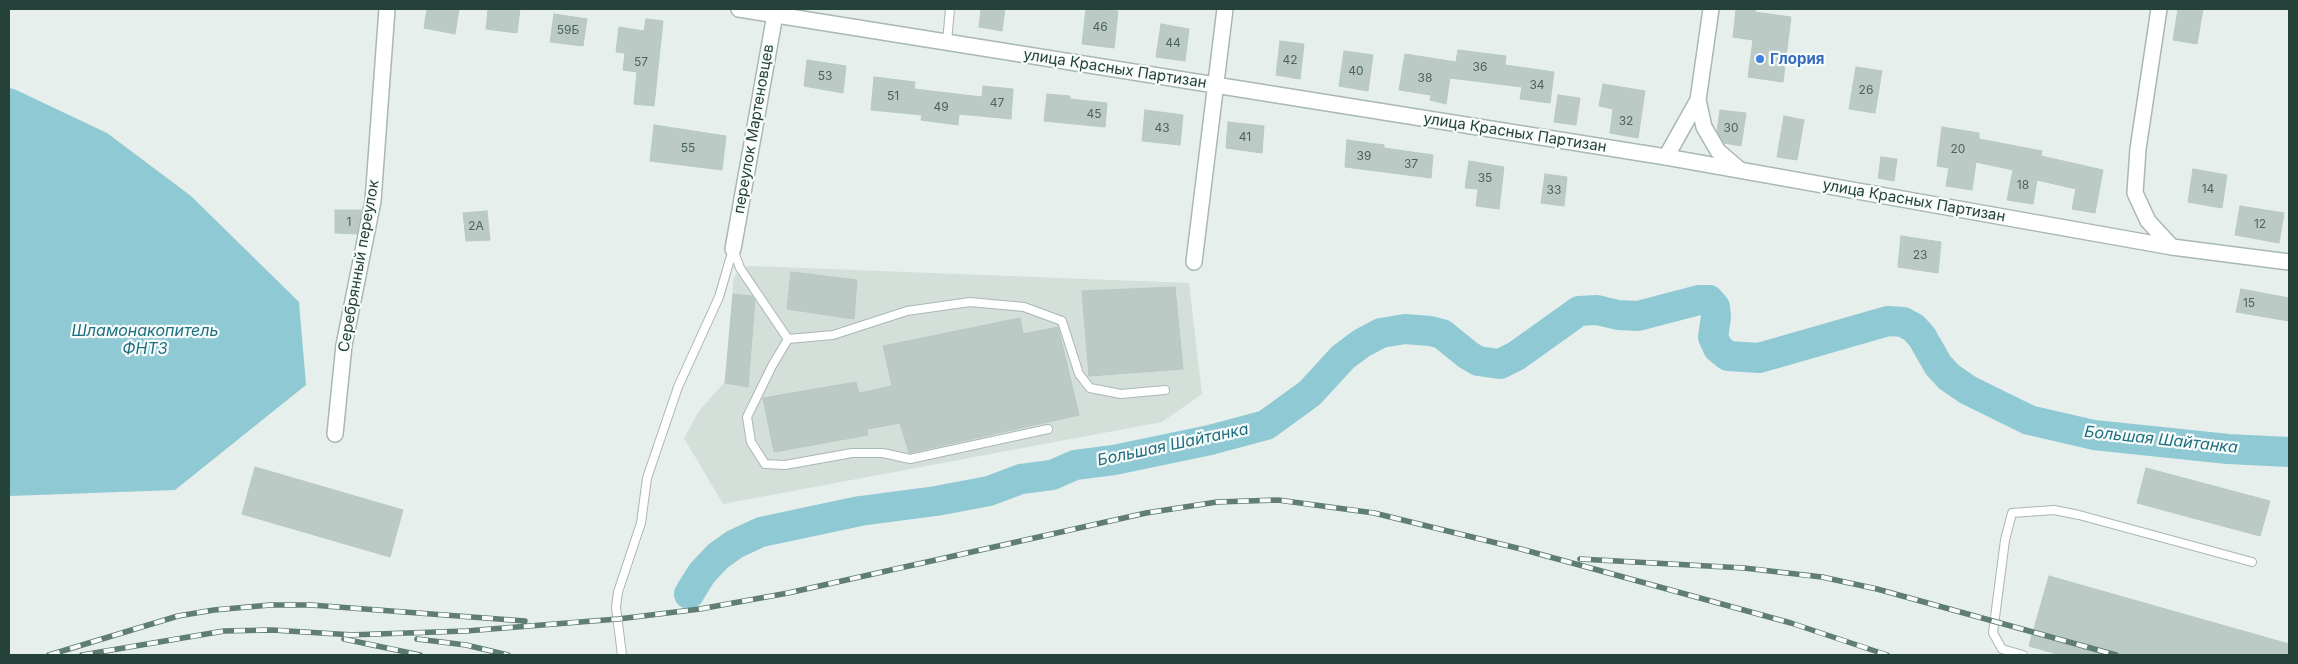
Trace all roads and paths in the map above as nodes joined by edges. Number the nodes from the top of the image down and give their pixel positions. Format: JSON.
{"nodes":[{"id":1,"x":387,"y":9,"type":"edge"},
{"id":2,"x":739,"y":9,"type":"edge"},
{"id":3,"x":950,"y":9,"type":"edge"},
{"id":4,"x":1225,"y":9,"type":"edge"},
{"id":5,"x":1711,"y":9,"type":"edge"},
{"id":6,"x":2159,"y":9,"type":"edge"},
{"id":7,"x":775,"y":12,"type":"edge"},
{"id":8,"x":947,"y":42,"type":"junction"},
{"id":9,"x":1216,"y":86,"type":"junction"},
{"id":10,"x":1698,"y":100,"type":"junction"},
{"id":11,"x":1666,"y":158,"type":"junction"},
{"id":12,"x":1740,"y":170,"type":"junction"},
{"id":13,"x":2172,"y":247,"type":"junction"},
{"id":14,"x":733,"y":248,"type":"junction"},
{"id":15,"x":1194,"y":262,"type":"dead end"},
{"id":16,"x":2289,"y":262,"type":"edge"},
{"id":17,"x":788,"y":339,"type":"junction"},
{"id":18,"x":1164,"y":390,"type":"dead end"},
{"id":19,"x":1048,"y":429,"type":"dead end"},
{"id":20,"x":335,"y":434,"type":"dead end"},
{"id":21,"x":2252,"y":562,"type":"dead end"},
{"id":22,"x":622,"y":655,"type":"edge"},
{"id":23,"x":2023,"y":655,"type":"edge"}],
"edges":[{"from":1,"to":20,"type":"street","name":"Серебрянный переулок"},
{"from":2,"to":7,"type":"street","name":"улица Красных Партизан"},
{"from":3,"to":8,"type":"lane"},
{"from":4,"to":9,"type":"street"},
{"from":5,"to":10,"type":"street"},
{"from":6,"to":13,"type":"street"},
{"from":7,"to":8,"type":"street","name":"улица Красных Партизан"},
{"from":7,"to":14,"type":"street","name":"переулок Мартеновцев"},
{"from":8,"to":9,"type":"street","name":"улица Красных Партизан"},
{"from":9,"to":11,"type":"street","name":"улица Красных Партизан"},
{"from":9,"to":15,"type":"street"},
{"from":10,"to":11,"type":"street"},
{"from":10,"to":12,"type":"street"},
{"from":11,"to":12,"type":"street","name":"улица Красных Партизан"},
{"from":12,"to":13,"type":"street","name":"улица Красных Партизан"},
{"from":13,"to":16,"type":"street","name":"улица Красных Партизан"},
{"from":14,"to":17,"type":"lane"},
{"from":14,"to":22,"type":"lane"},
{"from":17,"to":18,"type":"lane"},
{"from":17,"to":19,"type":"lane"},
{"from":21,"to":23,"type":"lane"}]}
